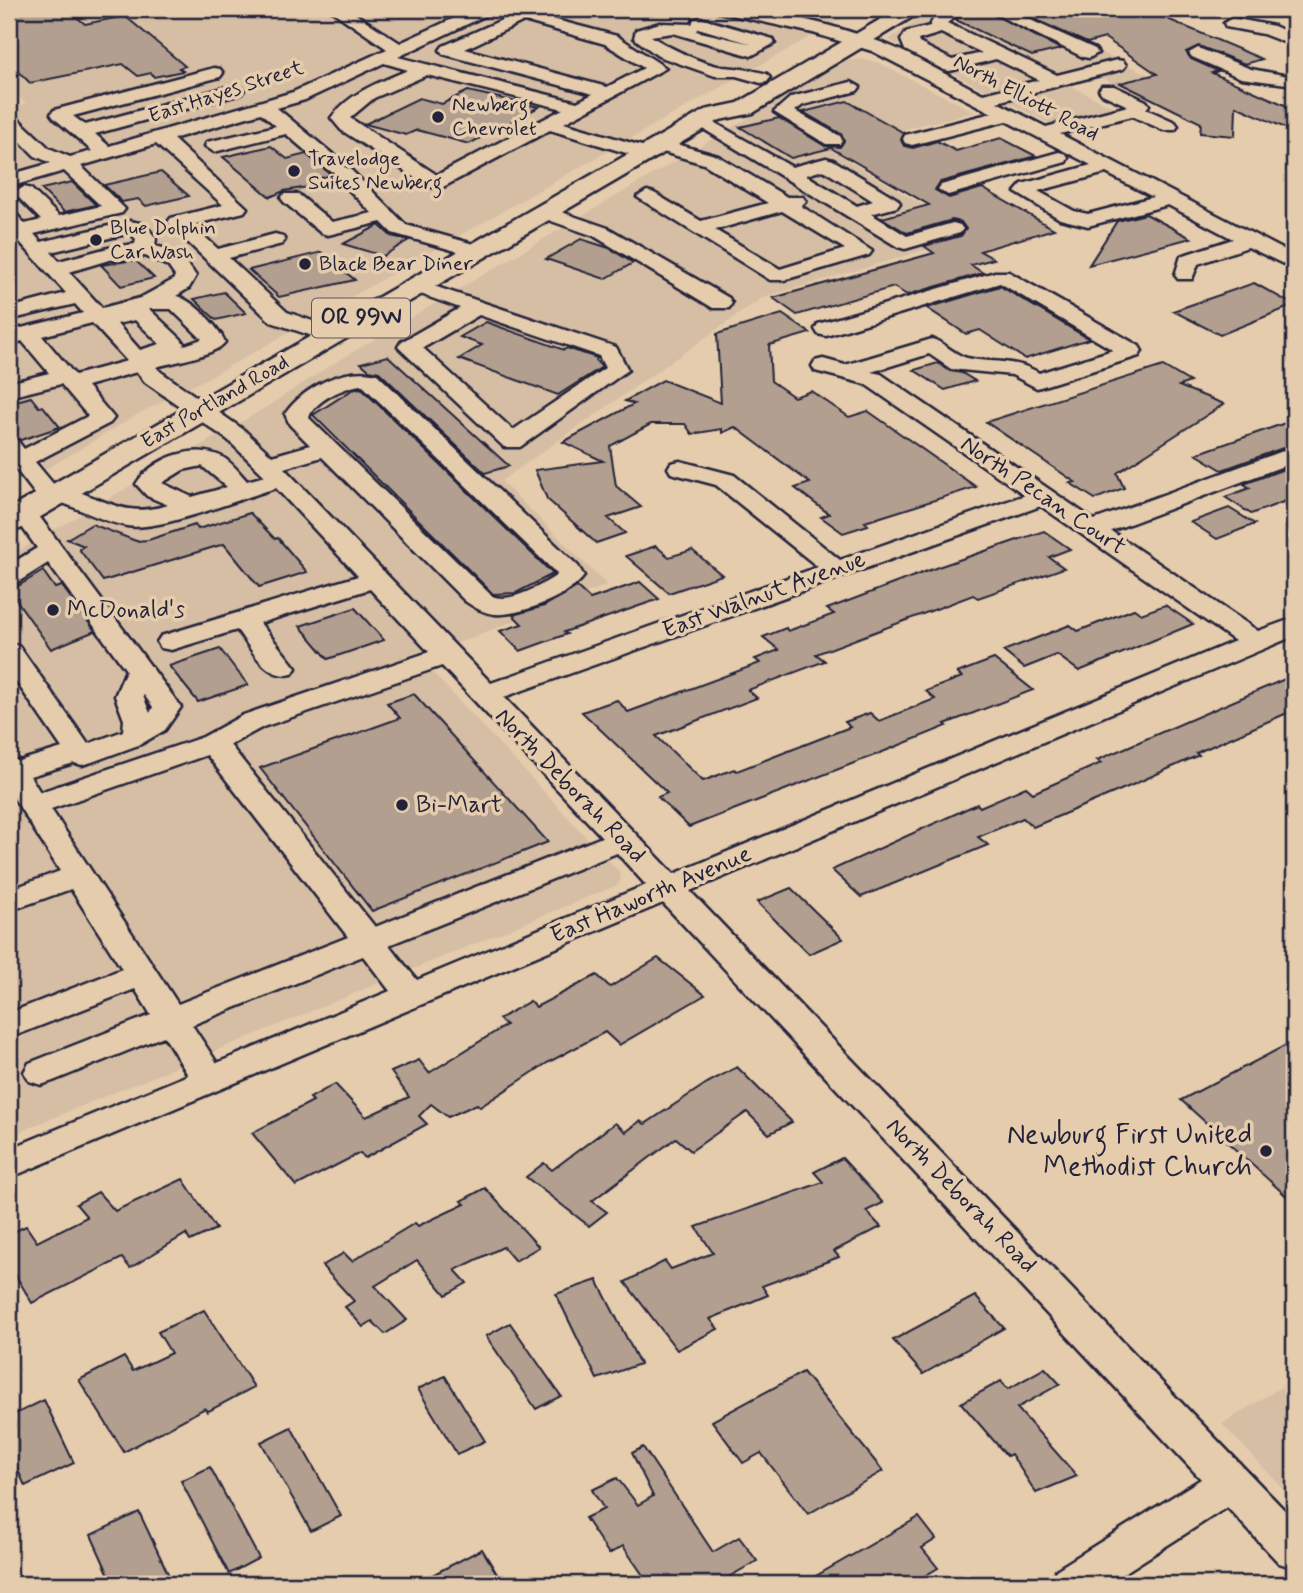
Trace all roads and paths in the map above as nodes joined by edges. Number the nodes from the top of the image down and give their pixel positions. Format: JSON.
{"nodes":[{"id":1,"x":337,"y":9,"type":"edge"},
{"id":2,"x":487,"y":9,"type":"edge"},
{"id":3,"x":723,"y":9,"type":"edge"},
{"id":4,"x":880,"y":9,"type":"edge"},
{"id":5,"x":912,"y":9,"type":"edge"},
{"id":6,"x":958,"y":9,"type":"edge"},
{"id":7,"x":993,"y":9,"type":"edge"},
{"id":8,"x":1232,"y":23,"type":"dead end"},
{"id":9,"x":690,"y":28,"type":"junction"},
{"id":10,"x":943,"y":28,"type":"junction"},
{"id":11,"x":836,"y":34,"type":"junction"},
{"id":12,"x":858,"y":41,"type":"junction"},
{"id":13,"x":1294,"y":41,"type":"edge"},
{"id":14,"x":398,"y":49,"type":"junction"},
{"id":15,"x":997,"y":54,"type":"junction"},
{"id":16,"x":1198,"y":54,"type":"dead end"},
{"id":17,"x":380,"y":57,"type":"junction"},
{"id":18,"x":1117,"y":65,"type":"dead end"},
{"id":19,"x":1027,"y":68,"type":"junction"},
{"id":20,"x":425,"y":69,"type":"junction"},
{"id":21,"x":737,"y":71,"type":"junction"},
{"id":22,"x":214,"y":73,"type":"dead end"},
{"id":23,"x":1055,"y":81,"type":"junction"},
{"id":24,"x":1293,"y":84,"type":"edge"},
{"id":25,"x":765,"y":86,"type":"junction"},
{"id":26,"x":851,"y":87,"type":"dead end"},
{"id":27,"x":235,"y":90,"type":"dead end"},
{"id":28,"x":1108,"y":90,"type":"dead end"},
{"id":29,"x":610,"y":93,"type":"junction"},
{"id":30,"x":982,"y":100,"type":"junction"},
{"id":31,"x":797,"y":101,"type":"junction"},
{"id":32,"x":265,"y":107,"type":"junction"},
{"id":33,"x":580,"y":108,"type":"junction"},
{"id":34,"x":1134,"y":110,"type":"junction"},
{"id":35,"x":1007,"y":115,"type":"junction"},
{"id":36,"x":708,"y":118,"type":"junction"},
{"id":37,"x":9,"y":120,"type":"edge"},
{"id":38,"x":548,"y":124,"type":"junction"},
{"id":39,"x":1169,"y":126,"type":"dead end"},
{"id":40,"x":290,"y":128,"type":"junction"},
{"id":41,"x":81,"y":132,"type":"junction"},
{"id":42,"x":1043,"y":134,"type":"junction"},
{"id":43,"x":160,"y":137,"type":"junction"},
{"id":44,"x":912,"y":139,"type":"dead end"},
{"id":45,"x":833,"y":140,"type":"dead end"},
{"id":46,"x":214,"y":146,"type":"dead end"},
{"id":47,"x":653,"y":149,"type":"junction"},
{"id":48,"x":104,"y":152,"type":"junction"},
{"id":49,"x":1080,"y":153,"type":"junction"},
{"id":50,"x":67,"y":163,"type":"junction"},
{"id":51,"x":1107,"y":167,"type":"junction"},
{"id":52,"x":790,"y":173,"type":"junction"},
{"id":53,"x":16,"y":187,"type":"edge"},
{"id":54,"x":948,"y":189,"type":"dead end"},
{"id":55,"x":823,"y":193,"type":"junction"},
{"id":56,"x":647,"y":197,"type":"dead end"},
{"id":57,"x":291,"y":198,"type":"dead end"},
{"id":58,"x":1170,"y":199,"type":"junction"},
{"id":59,"x":785,"y":204,"type":"junction"},
{"id":60,"x":544,"y":212,"type":"junction"},
{"id":61,"x":855,"y":212,"type":"junction"},
{"id":62,"x":387,"y":215,"type":"junction"},
{"id":63,"x":55,"y":223,"type":"junction"},
{"id":64,"x":699,"y":228,"type":"junction"},
{"id":65,"x":953,"y":229,"type":"dead end"},
{"id":66,"x":275,"y":240,"type":"dead end"},
{"id":67,"x":1251,"y":240,"type":"junction"},
{"id":68,"x":32,"y":244,"type":"edge"},
{"id":69,"x":477,"y":251,"type":"junction"},
{"id":70,"x":214,"y":256,"type":"junction"},
{"id":71,"x":1294,"y":263,"type":"edge"},
{"id":72,"x":1185,"y":275,"type":"dead end"},
{"id":73,"x":416,"y":286,"type":"junction"},
{"id":74,"x":179,"y":293,"type":"junction"},
{"id":75,"x":146,"y":303,"type":"junction"},
{"id":76,"x":721,"y":303,"type":"dead end"},
{"id":77,"x":477,"y":307,"type":"junction"},
{"id":78,"x":11,"y":310,"type":"edge"},
{"id":79,"x":93,"y":311,"type":"junction"},
{"id":80,"x":881,"y":313,"type":"junction"},
{"id":81,"x":826,"y":329,"type":"dead end"},
{"id":82,"x":18,"y":335,"type":"edge"},
{"id":83,"x":331,"y":335,"type":"junction"},
{"id":84,"x":932,"y":346,"type":"junction"},
{"id":85,"x":198,"y":349,"type":"junction"},
{"id":86,"x":138,"y":361,"type":"junction"},
{"id":87,"x":68,"y":379,"type":"junction"},
{"id":88,"x":9,"y":390,"type":"edge"},
{"id":89,"x":200,"y":410,"type":"junction"},
{"id":90,"x":326,"y":448,"type":"junction"},
{"id":91,"x":15,"y":453,"type":"edge"},
{"id":92,"x":1294,"y":454,"type":"edge"},
{"id":93,"x":680,"y":468,"type":"dead end"},
{"id":94,"x":274,"y":472,"type":"junction"},
{"id":95,"x":243,"y":491,"type":"junction"},
{"id":96,"x":55,"y":496,"type":"junction"},
{"id":97,"x":1044,"y":496,"type":"junction"},
{"id":98,"x":194,"y":507,"type":"junction"},
{"id":99,"x":16,"y":517,"type":"edge"},
{"id":100,"x":1093,"y":529,"type":"junction"},
{"id":101,"x":50,"y":551,"type":"junction"},
{"id":102,"x":836,"y":569,"type":"junction"},
{"id":103,"x":9,"y":576,"type":"edge"},
{"id":104,"x":375,"y":579,"type":"junction"},
{"id":105,"x":243,"y":620,"type":"junction"},
{"id":106,"x":1294,"y":626,"type":"edge"},
{"id":107,"x":171,"y":642,"type":"dead end"},
{"id":108,"x":1255,"y":642,"type":"junction"},
{"id":109,"x":9,"y":652,"type":"edge"},
{"id":110,"x":447,"y":655,"type":"junction"},
{"id":111,"x":282,"y":668,"type":"dead end"},
{"id":112,"x":484,"y":695,"type":"junction"},
{"id":113,"x":214,"y":743,"type":"junction"},
{"id":114,"x":79,"y":752,"type":"junction"},
{"id":115,"x":10,"y":771,"type":"edge"},
{"id":116,"x":33,"y":805,"type":"junction"},
{"id":117,"x":622,"y":840,"type":"junction"},
{"id":118,"x":79,"y":876,"type":"junction"},
{"id":119,"x":668,"y":888,"type":"junction"},
{"id":120,"x":9,"y":901,"type":"edge"},
{"id":121,"x":368,"y":940,"type":"junction"},
{"id":122,"x":142,"y":974,"type":"junction"},
{"id":123,"x":411,"y":995,"type":"junction"},
{"id":124,"x":170,"y":1019,"type":"junction"},
{"id":125,"x":9,"y":1026,"type":"edge"},
{"id":126,"x":41,"y":1072,"type":"dead end"},
{"id":127,"x":209,"y":1079,"type":"junction"},
{"id":128,"x":9,"y":1164,"type":"edge"},
{"id":129,"x":1231,"y":1482,"type":"junction"},
{"id":130,"x":1294,"y":1549,"type":"edge"},
{"id":131,"x":1070,"y":1584,"type":"edge"}],
"edges":[{"from":1,"to":14,"type":"street"},
{"from":2,"to":14,"type":"street","name":"East Hayes Street"},
{"from":3,"to":9,"type":"street"},
{"from":3,"to":11,"type":"street","name":"North Elliott Road"},
{"from":4,"to":11,"type":"main road","name":"East Portland Road","number":"OR 99W"},
{"from":5,"to":12,"type":"main road","name":"East Portland Road","number":"OR 99W"},
{"from":6,"to":10,"type":"street"},
{"from":7,"to":19,"type":"street"},
{"from":8,"to":13,"type":"street"},
{"from":9,"to":21,"type":"street"},
{"from":9,"to":21,"type":"street"},
{"from":10,"to":15,"type":"street"},
{"from":10,"to":15,"type":"street"},
{"from":11,"to":12,"type":"street","name":"North Elliott Road"},
{"from":11,"to":25,"type":"main road","name":"East Portland Road","number":"OR 99W"},
{"from":12,"to":25,"type":"main road","name":"East Portland Road","number":"OR 99W"},
{"from":12,"to":30,"type":"street","name":"North Elliott Road"},
{"from":14,"to":17,"type":"street","name":"East Hayes Street"},
{"from":15,"to":19,"type":"street"},
{"from":16,"to":24,"type":"street"},
{"from":17,"to":20,"type":"street"},
{"from":17,"to":32,"type":"street","name":"East Hayes Street"},
{"from":18,"to":23,"type":"street"},
{"from":19,"to":23,"type":"street"},
{"from":20,"to":33,"type":"street"},
{"from":20,"to":38,"type":"street"},
{"from":21,"to":25,"type":"street"},
{"from":22,"to":41,"type":"street"},
{"from":23,"to":30,"type":"street"},
{"from":25,"to":31,"type":"street"},
{"from":25,"to":36,"type":"main road","name":"East Portland Road","number":"OR 99W"},
{"from":26,"to":31,"type":"street"},
{"from":27,"to":41,"type":"street"},
{"from":28,"to":34,"type":"street"},
{"from":29,"to":29,"type":"street"},
{"from":29,"to":33,"type":"street"},
{"from":30,"to":35,"type":"street","name":"North Elliott Road"},
{"from":31,"to":45,"type":"street"},
{"from":32,"to":40,"type":"street"},
{"from":32,"to":43,"type":"street","name":"East Hayes Street"},
{"from":33,"to":38,"type":"street"},
{"from":34,"to":39,"type":"street"},
{"from":34,"to":42,"type":"street"},
{"from":35,"to":42,"type":"street","name":"North Elliott Road"},
{"from":35,"to":44,"type":"street"},
{"from":36,"to":47,"type":"main road","name":"East Portland Road","number":"OR 99W"},
{"from":36,"to":52,"type":"street"},
{"from":37,"to":50,"type":"street"},
{"from":38,"to":47,"type":"street"},
{"from":40,"to":46,"type":"street"},
{"from":40,"to":62,"type":"street"},
{"from":41,"to":48,"type":"street"},
{"from":42,"to":49,"type":"street","name":"North Elliott Road"},
{"from":43,"to":48,"type":"street","name":"East Hayes Street"},
{"from":43,"to":70,"type":"street"},
{"from":47,"to":59,"type":"street"},
{"from":47,"to":60,"type":"main road","name":"East Portland Road","number":"OR 99W"},
{"from":48,"to":50,"type":"street","name":"East Hayes Street"},
{"from":49,"to":51,"type":"street","name":"North Elliott Road"},
{"from":49,"to":54,"type":"street"},
{"from":50,"to":53,"type":"street","name":"East Hayes Street"},
{"from":50,"to":63,"type":"street"},
{"from":51,"to":58,"type":"street","name":"North Elliott Road"},
{"from":51,"to":58,"type":"street"},
{"from":52,"to":55,"type":"street"},
{"from":52,"to":61,"type":"street"},
{"from":53,"to":63,"type":"street"},
{"from":55,"to":59,"type":"street"},
{"from":55,"to":61,"type":"street"},
{"from":56,"to":64,"type":"street"},
{"from":57,"to":62,"type":"street"},
{"from":58,"to":67,"type":"street","name":"North Elliott Road"},
{"from":59,"to":64,"type":"street"},
{"from":59,"to":64,"type":"street"},
{"from":60,"to":69,"type":"main road","name":"East Portland Road","number":"OR 99W"},
{"from":60,"to":76,"type":"street"},
{"from":61,"to":65,"type":"street"},
{"from":62,"to":69,"type":"street"},
{"from":63,"to":68,"type":"street"},
{"from":66,"to":70,"type":"street"},
{"from":67,"to":71,"type":"street","name":"North Elliott Road"},
{"from":67,"to":72,"type":"street"},
{"from":68,"to":74,"type":"street"},
{"from":68,"to":79,"type":"street","name":"North Deborah Road"},
{"from":69,"to":73,"type":"main road","name":"East Portland Road","number":"OR 99W"},
{"from":70,"to":83,"type":"street"},
{"from":73,"to":77,"type":"street"},
{"from":73,"to":83,"type":"main road","name":"East Portland Road","number":"OR 99W"},
{"from":74,"to":75,"type":"street"},
{"from":74,"to":85,"type":"street"},
{"from":75,"to":79,"type":"street"},
{"from":75,"to":85,"type":"street"},
{"from":77,"to":77,"type":"street"},
{"from":78,"to":79,"type":"street"},
{"from":79,"to":82,"type":"street"},
{"from":79,"to":86,"type":"street","name":"North Deborah Road"},
{"from":79,"to":86,"type":"street"},
{"from":80,"to":81,"type":"street"},
{"from":80,"to":84,"type":"street"},
{"from":80,"to":84,"type":"street"},
{"from":82,"to":87,"type":"street"},
{"from":83,"to":89,"type":"main road","name":"East Portland Road","number":"OR 99W"},
{"from":84,"to":97,"type":"street","name":"North Pecan Court"},
{"from":85,"to":86,"type":"street"},
{"from":86,"to":87,"type":"street"},
{"from":86,"to":89,"type":"street","name":"North Deborah Road"},
{"from":87,"to":88,"type":"street"},
{"from":87,"to":91,"type":"street"},
{"from":89,"to":94,"type":"street","name":"North Deborah Road"},
{"from":89,"to":96,"type":"main road","name":"East Portland Road","number":"OR 99W"},
{"from":90,"to":90,"type":"street"},
{"from":90,"to":94,"type":"street"},
{"from":91,"to":96,"type":"street"},
{"from":92,"to":100,"type":"street"},
{"from":93,"to":102,"type":"street"},
{"from":94,"to":95,"type":"street"},
{"from":94,"to":104,"type":"street","name":"North Deborah Road"},
{"from":95,"to":98,"type":"street"},
{"from":95,"to":98,"type":"street"},
{"from":96,"to":98,"type":"street"},
{"from":96,"to":99,"type":"main road","name":"East Portland Road","number":"OR 99W"},
{"from":97,"to":100,"type":"street","name":"North Pecan Court"},
{"from":97,"to":102,"type":"street","name":"East Walnut Avenue"},
{"from":99,"to":101,"type":"street"},
{"from":100,"to":108,"type":"street","name":"North Pecan Court"},
{"from":101,"to":103,"type":"street"},
{"from":101,"to":114,"type":"street"},
{"from":102,"to":112,"type":"street","name":"East Walnut Avenue"},
{"from":104,"to":105,"type":"street"},
{"from":104,"to":110,"type":"street","name":"North Deborah Road"},
{"from":105,"to":107,"type":"street"},
{"from":105,"to":111,"type":"street"},
{"from":106,"to":108,"type":"street","name":"East Haworth Avenue"},
{"from":108,"to":119,"type":"street","name":"East Haworth Avenue"},
{"from":109,"to":114,"type":"street"},
{"from":110,"to":112,"type":"street","name":"North Deborah Road"},
{"from":110,"to":113,"type":"street"},
{"from":112,"to":117,"type":"street","name":"North Deborah Road"},
{"from":113,"to":116,"type":"street"},
{"from":113,"to":121,"type":"street"},
{"from":114,"to":115,"type":"street"},
{"from":115,"to":116,"type":"street"},
{"from":116,"to":118,"type":"street"},
{"from":117,"to":119,"type":"street","name":"North Deborah Road"},
{"from":117,"to":121,"type":"street"},
{"from":118,"to":120,"type":"street"},
{"from":118,"to":122,"type":"street"},
{"from":119,"to":123,"type":"street","name":"East Haworth Avenue"},
{"from":119,"to":129,"type":"street","name":"North Deborah Road"},
{"from":121,"to":123,"type":"street"},
{"from":121,"to":124,"type":"street"},
{"from":122,"to":124,"type":"street"},
{"from":122,"to":125,"type":"street"},
{"from":123,"to":127,"type":"street","name":"East Haworth Avenue"},
{"from":124,"to":126,"type":"street"},
{"from":124,"to":127,"type":"street"},
{"from":127,"to":128,"type":"street","name":"East Haworth Avenue"},
{"from":129,"to":130,"type":"street","name":"North Deborah Road"},
{"from":129,"to":131,"type":"street"}]}
